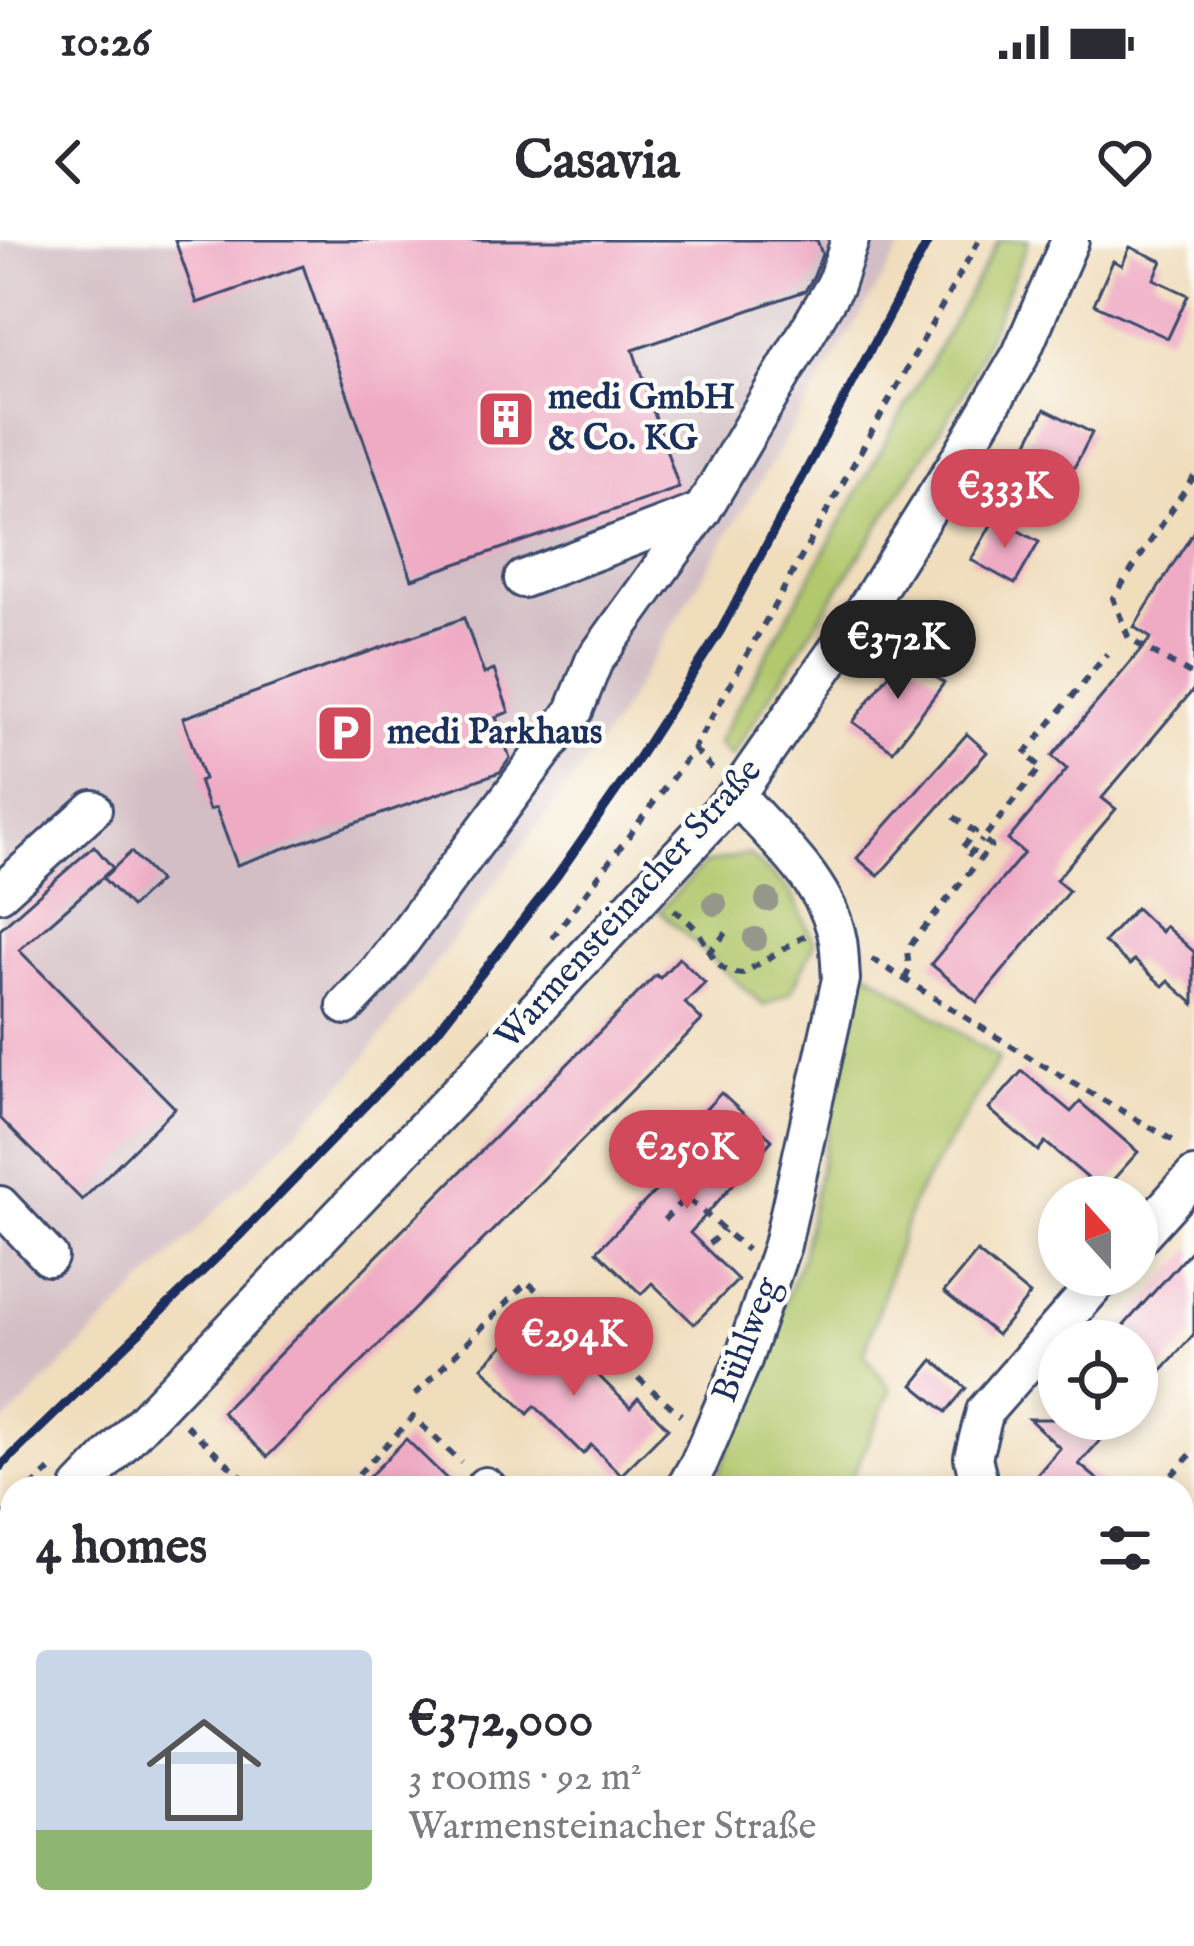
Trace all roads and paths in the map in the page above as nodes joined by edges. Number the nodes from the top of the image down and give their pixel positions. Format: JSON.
{"nodes":[{"id":1,"x":850,"y":240,"type":"edge"},
{"id":2,"x":979,"y":240,"type":"edge"},
{"id":3,"x":1070,"y":240,"type":"edge"},
{"id":4,"x":1194,"y":476,"type":"edge"},
{"id":5,"x":702,"y":511,"type":"junction"},
{"id":6,"x":523,"y":579,"type":"dead end"},
{"id":7,"x":1107,"y":654,"type":"dead end"},
{"id":8,"x":1194,"y":676,"type":"edge"},
{"id":9,"x":694,"y":749,"type":"dead end"},
{"id":10,"x":736,"y":795,"type":"junction"},
{"id":11,"x":93,"y":808,"type":"dead end"},
{"id":12,"x":954,"y":817,"type":"dead end"},
{"id":13,"x":982,"y":839,"type":"junction"},
{"id":14,"x":647,"y":891,"type":"junction"},
{"id":15,"x":0,"y":893,"type":"edge"},
{"id":16,"x":728,"y":931,"type":"dead end"},
{"id":17,"x":838,"y":938,"type":"junction"},
{"id":18,"x":801,"y":940,"type":"dead end"},
{"id":19,"x":708,"y":953,"type":"junction"},
{"id":20,"x":904,"y":979,"type":"junction"},
{"id":21,"x":346,"y":1006,"type":"dead end"},
{"id":22,"x":1194,"y":1153,"type":"edge"},
{"id":23,"x":1194,"y":1175,"type":"edge"},
{"id":24,"x":0,"y":1205,"type":"edge"},
{"id":25,"x":1158,"y":1215,"type":"edge"},
{"id":26,"x":664,"y":1220,"type":"dead end"},
{"id":27,"x":724,"y":1230,"type":"junction"},
{"id":28,"x":709,"y":1244,"type":"dead end"},
{"id":29,"x":49,"y":1257,"type":"dead end"},
{"id":30,"x":773,"y":1271,"type":"junction"},
{"id":31,"x":1086,"y":1296,"type":"edge"},
{"id":32,"x":415,"y":1395,"type":"dead end"},
{"id":33,"x":663,"y":1400,"type":"dead end"},
{"id":34,"x":162,"y":1403,"type":"junction"},
{"id":35,"x":1194,"y":1451,"type":"edge"},
{"id":36,"x":92,"y":1476,"type":"edge"},
{"id":37,"x":241,"y":1476,"type":"edge"},
{"id":38,"x":357,"y":1476,"type":"edge"},
{"id":39,"x":475,"y":1476,"type":"edge"},
{"id":40,"x":691,"y":1476,"type":"edge"},
{"id":41,"x":978,"y":1476,"type":"edge"},
{"id":42,"x":1171,"y":1476,"type":"edge"}],
"edges":[{"from":1,"to":5,"type":"street"},
{"from":2,"to":9,"type":"path"},
{"from":3,"to":10,"type":"street","name":"Warmensteinacher Straße"},
{"from":4,"to":8,"type":"path"},
{"from":5,"to":6,"type":"street"},
{"from":5,"to":21,"type":"street"},
{"from":7,"to":13,"type":"path"},
{"from":10,"to":14,"type":"street","name":"Warmensteinacher Straße"},
{"from":10,"to":17,"type":"street","name":"Bühlweg"},
{"from":11,"to":15,"type":"street"},
{"from":12,"to":13,"type":"path"},
{"from":13,"to":20,"type":"path"},
{"from":14,"to":19,"type":"path"},
{"from":14,"to":34,"type":"street","name":"Warmensteinacher Straße"},
{"from":16,"to":19,"type":"path"},
{"from":17,"to":20,"type":"path"},
{"from":17,"to":30,"type":"street","name":"Bühlweg"},
{"from":18,"to":19,"type":"path"},
{"from":20,"to":22,"type":"path"},
{"from":23,"to":25,"type":"street"},
{"from":24,"to":29,"type":"street"},
{"from":26,"to":27,"type":"path"},
{"from":27,"to":28,"type":"path"},
{"from":27,"to":30,"type":"path"},
{"from":30,"to":40,"type":"street","name":"Bühlweg"},
{"from":31,"to":41,"type":"street"},
{"from":32,"to":33,"type":"path"},
{"from":34,"to":36,"type":"street","name":"Warmensteinacher Straße"},
{"from":34,"to":37,"type":"path"},
{"from":35,"to":42,"type":"path"},
{"from":38,"to":39,"type":"path"}]}
